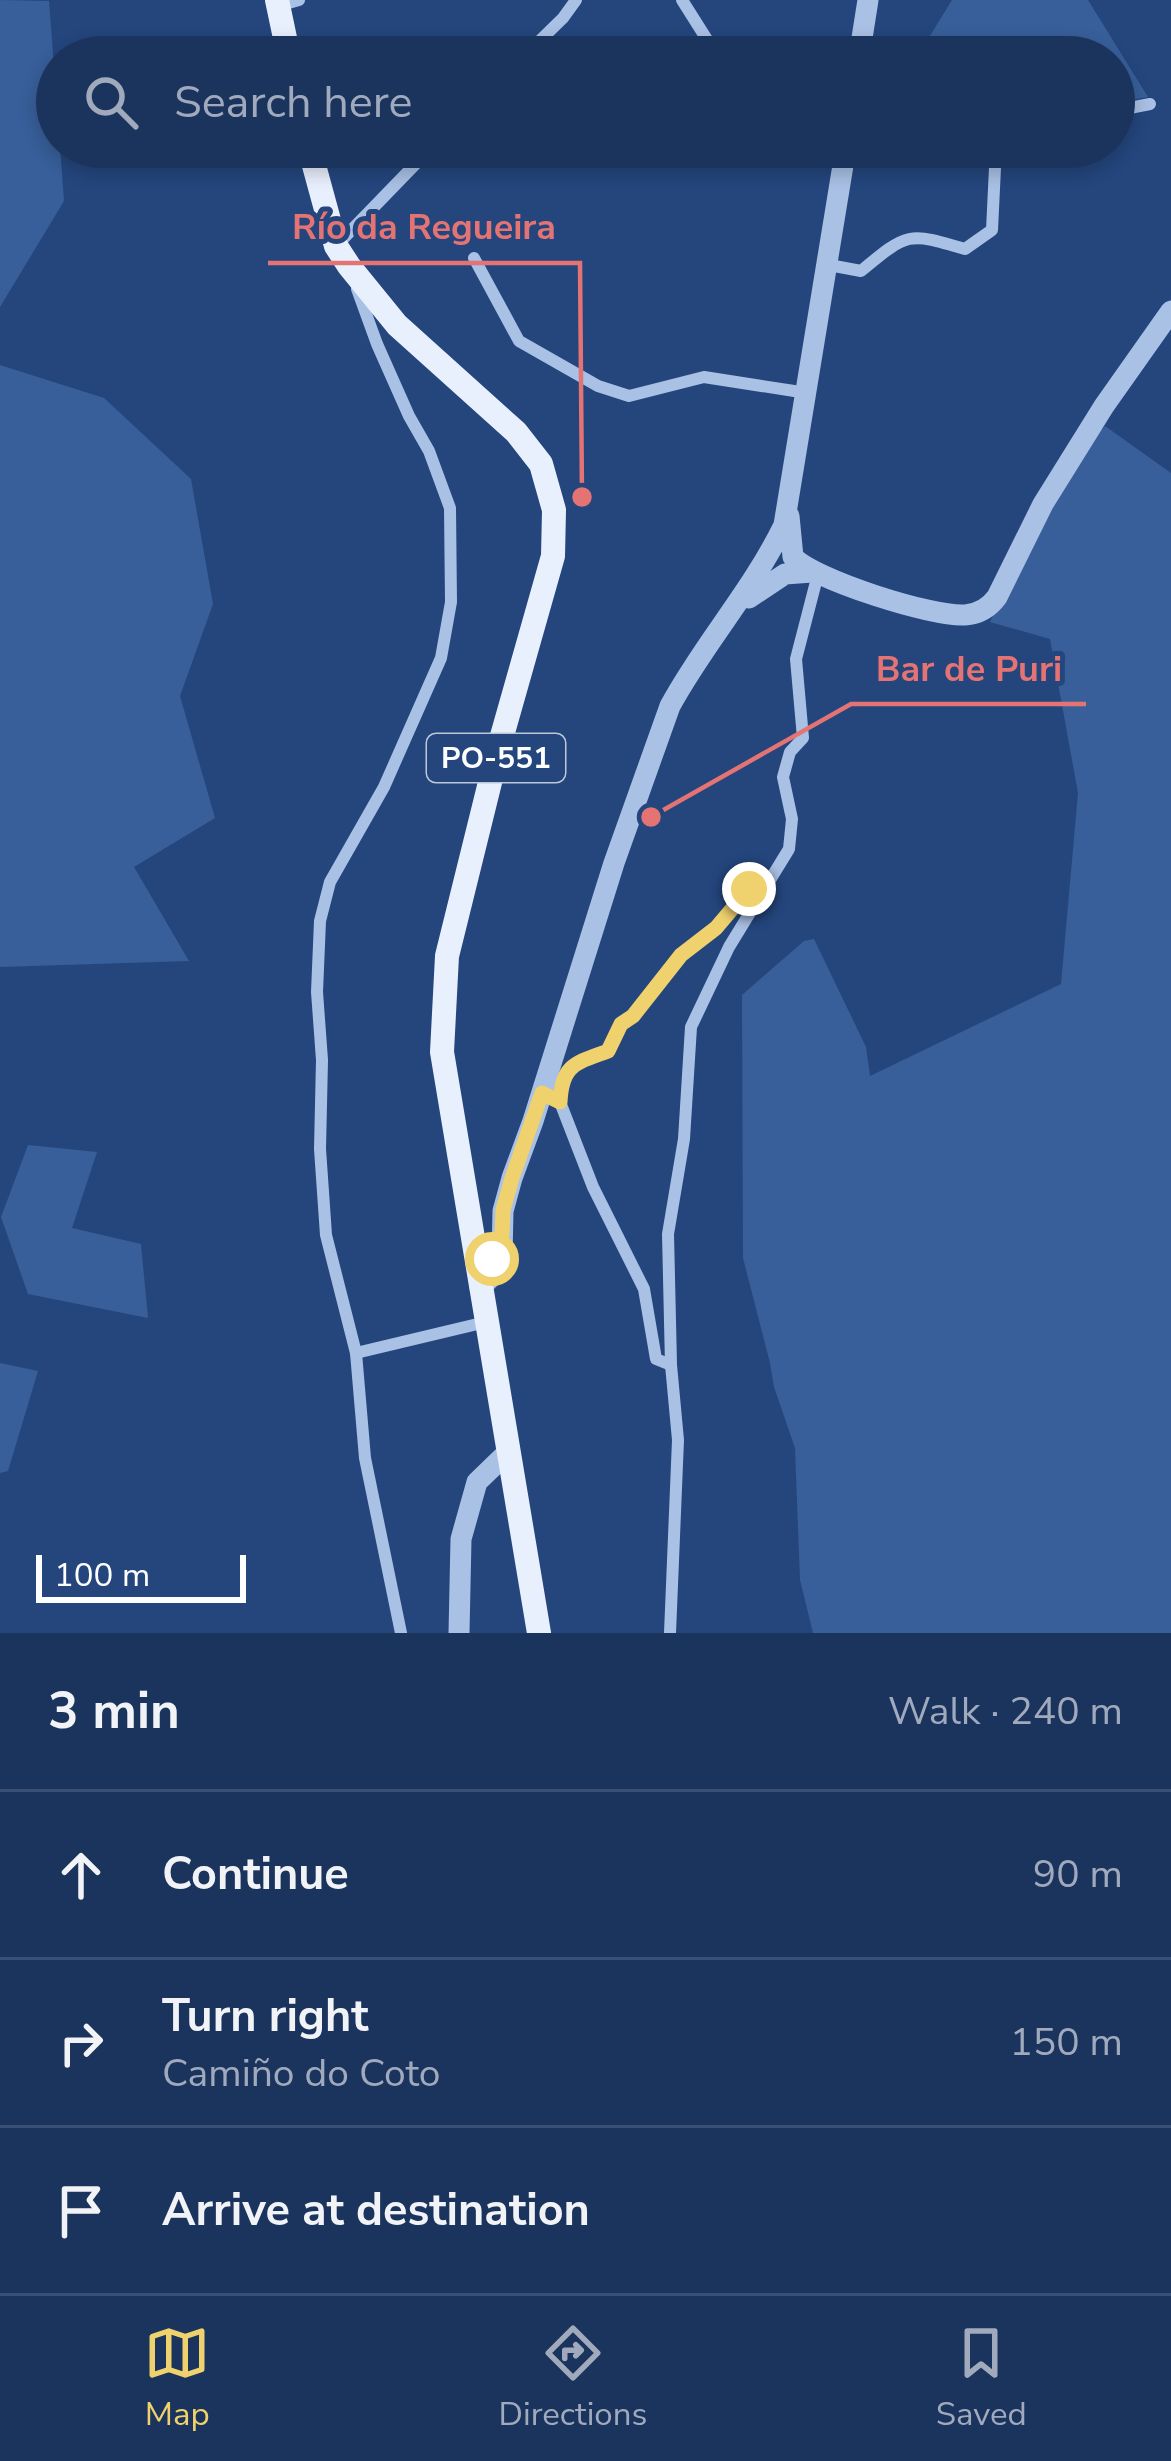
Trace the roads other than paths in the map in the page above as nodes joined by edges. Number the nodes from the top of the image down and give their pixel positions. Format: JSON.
{"nodes":[{"id":1,"x":576,"y":0,"type":"edge"},
{"id":2,"x":682,"y":0,"type":"edge"},
{"id":3,"x":868,"y":0,"type":"edge"},
{"id":4,"x":285,"y":2,"type":"edge"},
{"id":5,"x":288,"y":36,"type":"edge"},
{"id":6,"x":545,"y":36,"type":"edge"},
{"id":7,"x":705,"y":36,"type":"edge"},
{"id":8,"x":862,"y":36,"type":"edge"},
{"id":9,"x":1150,"y":104,"type":"dead end"},
{"id":10,"x":1135,"y":106,"type":"edge"},
{"id":11,"x":315,"y":168,"type":"edge"},
{"id":12,"x":415,"y":168,"type":"edge"},
{"id":13,"x":843,"y":168,"type":"edge"},
{"id":14,"x":994,"y":168,"type":"edge"},
{"id":15,"x":342,"y":256,"type":"junction"},
{"id":16,"x":474,"y":258,"type":"dead end"},
{"id":17,"x":829,"y":265,"type":"junction"},
{"id":18,"x":1171,"y":311,"type":"edge"},
{"id":19,"x":807,"y":393,"type":"junction"},
{"id":20,"x":785,"y":558,"type":"junction"},
{"id":21,"x":815,"y":573,"type":"junction"},
{"id":22,"x":734,"y":610,"type":"junction"},
{"id":23,"x":771,"y":878,"type":"junction"},
{"id":24,"x":551,"y":1097,"type":"junction"},
{"id":25,"x":502,"y":1235,"type":"junction"},
{"id":26,"x":480,"y":1254,"type":"junction"},
{"id":27,"x":486,"y":1284,"type":"junction"},
{"id":28,"x":486,"y":1322,"type":"junction"},
{"id":29,"x":356,"y":1353,"type":"junction"},
{"id":30,"x":671,"y":1365,"type":"junction"},
{"id":31,"x":507,"y":1454,"type":"junction"},
{"id":32,"x":401,"y":1633,"type":"edge"},
{"id":33,"x":459,"y":1633,"type":"edge"},
{"id":34,"x":539,"y":1633,"type":"edge"},
{"id":35,"x":670,"y":1633,"type":"edge"}],
"edges":[{"from":1,"to":6,"type":"street"},
{"from":2,"to":7,"type":"street"},
{"from":3,"to":8,"type":"street"},
{"from":4,"to":5,"type":"main road"},
{"from":9,"to":10,"type":"street"},
{"from":11,"to":15,"type":"main road","number":"PO-551"},
{"from":12,"to":15,"type":"street"},
{"from":13,"to":17,"type":"street"},
{"from":14,"to":17,"type":"street"},
{"from":15,"to":26,"type":"main road","number":"PO-551"},
{"from":15,"to":29,"type":"street"},
{"from":16,"to":19,"type":"street"},
{"from":17,"to":19,"type":"street"},
{"from":18,"to":21,"type":"street"},
{"from":19,"to":20,"type":"street"},
{"from":20,"to":21,"type":"street"},
{"from":20,"to":22,"type":"street"},
{"from":20,"to":22,"type":"street"},
{"from":21,"to":23,"type":"street"},
{"from":22,"to":24,"type":"street"},
{"from":23,"to":24,"type":"street"},
{"from":23,"to":30,"type":"street"},
{"from":24,"to":25,"type":"street"},
{"from":24,"to":30,"type":"street"},
{"from":25,"to":26,"type":"street"},
{"from":25,"to":27,"type":"street"},
{"from":26,"to":27,"type":"main road","number":"PO-551"},
{"from":27,"to":28,"type":"main road","number":"PO-551"},
{"from":28,"to":29,"type":"street"},
{"from":28,"to":31,"type":"main road","number":"PO-551"},
{"from":29,"to":32,"type":"street"},
{"from":30,"to":35,"type":"street"},
{"from":31,"to":33,"type":"street"},
{"from":31,"to":34,"type":"main road","number":"PO-551"}]}
